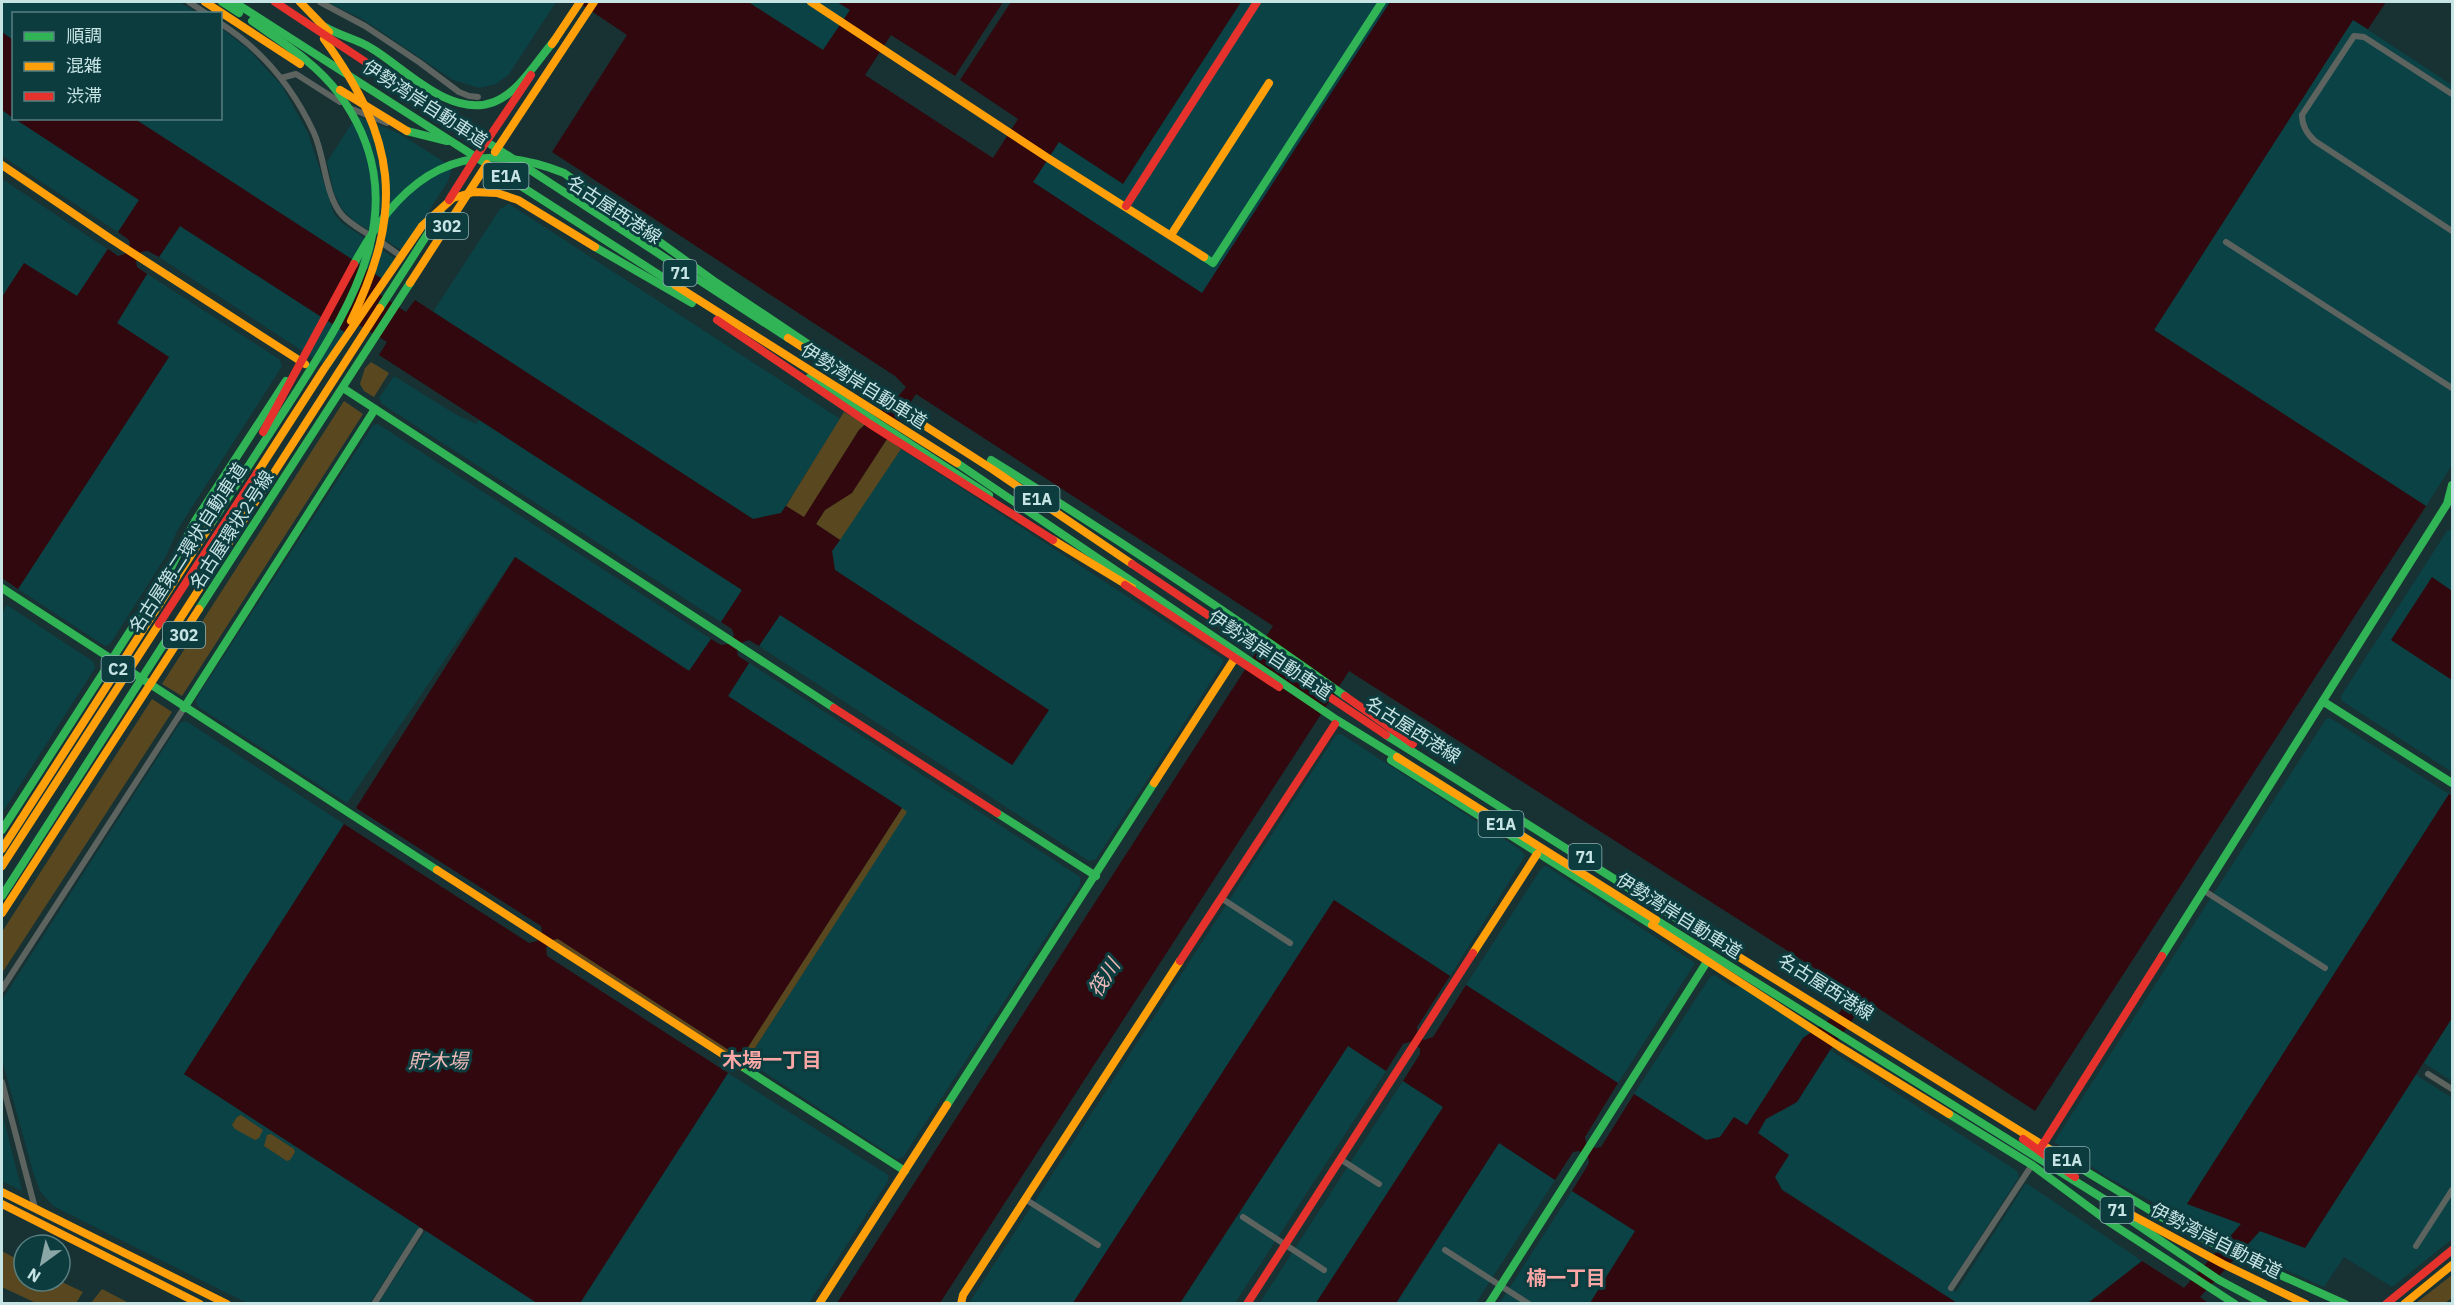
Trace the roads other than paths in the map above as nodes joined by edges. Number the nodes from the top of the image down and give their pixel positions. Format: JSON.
{"nodes":[{"id":1,"x":189,"y":2,"type":"edge"},
{"id":2,"x":204,"y":2,"type":"edge"},
{"id":3,"x":222,"y":2,"type":"edge"},
{"id":4,"x":234,"y":2,"type":"edge"},
{"id":5,"x":275,"y":2,"type":"edge"},
{"id":6,"x":288,"y":2,"type":"edge"},
{"id":7,"x":320,"y":2,"type":"edge"},
{"id":8,"x":594,"y":2,"type":"edge"},
{"id":9,"x":811,"y":2,"type":"edge"},
{"id":10,"x":1257,"y":2,"type":"edge"},
{"id":11,"x":1382,"y":2,"type":"edge"},
{"id":12,"x":303,"y":4,"type":"edge"},
{"id":13,"x":578,"y":4,"type":"edge"},
{"id":14,"x":204,"y":12,"type":"edge"},
{"id":15,"x":220,"y":12,"type":"edge"},
{"id":16,"x":222,"y":13,"type":"edge"},
{"id":17,"x":222,"y":24,"type":"edge"},
{"id":18,"x":322,"y":26,"type":"junction"},
{"id":19,"x":555,"y":40,"type":"junction"},
{"id":20,"x":281,"y":78,"type":"junction"},
{"id":21,"x":1269,"y":83,"type":"dead end"},
{"id":22,"x":2452,"y":94,"type":"edge"},
{"id":23,"x":478,"y":97,"type":"dead end"},
{"id":24,"x":407,"y":131,"type":"junction"},
{"id":25,"x":483,"y":145,"type":"junction"},
{"id":26,"x":495,"y":153,"type":"junction"},
{"id":27,"x":476,"y":157,"type":"junction"},
{"id":28,"x":487,"y":164,"type":"junction"},
{"id":29,"x":2,"y":165,"type":"edge"},
{"id":30,"x":1126,"y":206,"type":"junction"},
{"id":31,"x":2452,"y":231,"type":"edge"},
{"id":32,"x":1171,"y":235,"type":"junction"},
{"id":33,"x":2226,"y":242,"type":"dead end"},
{"id":34,"x":410,"y":262,"type":"junction"},
{"id":35,"x":691,"y":301,"type":"junction"},
{"id":36,"x":779,"y":352,"type":"junction"},
{"id":37,"x":299,"y":360,"type":"junction"},
{"id":38,"x":324,"y":369,"type":"junction"},
{"id":39,"x":333,"y":382,"type":"junction"},
{"id":40,"x":343,"y":388,"type":"junction"},
{"id":41,"x":2452,"y":388,"type":"edge"},
{"id":42,"x":375,"y":409,"type":"junction"},
{"id":43,"x":916,"y":424,"type":"junction"},
{"id":44,"x":2452,"y":485,"type":"edge"},
{"id":45,"x":234,"y":489,"type":"junction"},
{"id":46,"x":2451,"y":504,"type":"edge"},
{"id":47,"x":2,"y":588,"type":"edge"},
{"id":48,"x":1212,"y":636,"type":"junction"},
{"id":49,"x":1235,"y":658,"type":"junction"},
{"id":50,"x":111,"y":661,"type":"junction"},
{"id":51,"x":141,"y":680,"type":"junction"},
{"id":52,"x":150,"y":686,"type":"junction"},
{"id":53,"x":2324,"y":702,"type":"junction"},
{"id":54,"x":184,"y":708,"type":"junction"},
{"id":55,"x":1335,"y":724,"type":"junction"},
{"id":56,"x":2452,"y":783,"type":"edge"},
{"id":57,"x":1533,"y":829,"type":"junction"},
{"id":58,"x":2,"y":830,"type":"edge"},
{"id":59,"x":2,"y":849,"type":"edge"},
{"id":60,"x":1537,"y":854,"type":"junction"},
{"id":61,"x":2,"y":866,"type":"edge"},
{"id":62,"x":1096,"y":876,"type":"junction"},
{"id":63,"x":2203,"y":890,"type":"junction"},
{"id":64,"x":2,"y":896,"type":"edge"},
{"id":65,"x":1221,"y":898,"type":"junction"},
{"id":66,"x":2,"y":913,"type":"edge"},
{"id":67,"x":1290,"y":943,"type":"dead end"},
{"id":68,"x":1708,"y":960,"type":"junction"},
{"id":69,"x":2325,"y":968,"type":"dead end"},
{"id":70,"x":2,"y":989,"type":"edge"},
{"id":71,"x":2428,"y":1074,"type":"dead end"},
{"id":72,"x":2,"y":1082,"type":"edge"},
{"id":73,"x":2452,"y":1089,"type":"edge"},
{"id":74,"x":2040,"y":1150,"type":"junction"},
{"id":75,"x":1340,"y":1160,"type":"junction"},
{"id":76,"x":2032,"y":1165,"type":"junction"},
{"id":77,"x":905,"y":1171,"type":"junction"},
{"id":78,"x":1379,"y":1185,"type":"dead end"},
{"id":79,"x":2452,"y":1190,"type":"edge"},
{"id":80,"x":2,"y":1192,"type":"edge"},
{"id":81,"x":1026,"y":1199,"type":"junction"},
{"id":82,"x":2,"y":1204,"type":"edge"},
{"id":83,"x":35,"y":1208,"type":"junction"},
{"id":84,"x":1243,"y":1218,"type":"dead end"},
{"id":85,"x":420,"y":1231,"type":"dead end"},
{"id":86,"x":1098,"y":1245,"type":"dead end"},
{"id":87,"x":1285,"y":1245,"type":"junction"},
{"id":88,"x":2416,"y":1246,"type":"dead end"},
{"id":89,"x":1445,"y":1250,"type":"dead end"},
{"id":90,"x":2452,"y":1250,"type":"edge"},
{"id":91,"x":2452,"y":1265,"type":"edge"},
{"id":92,"x":1324,"y":1270,"type":"dead end"},
{"id":93,"x":1501,"y":1285,"type":"junction"},
{"id":94,"x":1951,"y":1288,"type":"dead end"},
{"id":95,"x":200,"y":1304,"type":"edge"},
{"id":96,"x":226,"y":1304,"type":"edge"},
{"id":97,"x":374,"y":1304,"type":"edge"},
{"id":98,"x":819,"y":1304,"type":"edge"},
{"id":99,"x":961,"y":1304,"type":"edge"},
{"id":100,"x":1247,"y":1304,"type":"edge"},
{"id":101,"x":1489,"y":1304,"type":"edge"},
{"id":102,"x":1529,"y":1304,"type":"edge"},
{"id":103,"x":2235,"y":1304,"type":"edge"},
{"id":104,"x":2264,"y":1304,"type":"edge"},
{"id":105,"x":2306,"y":1304,"type":"edge"},
{"id":106,"x":2345,"y":1304,"type":"edge"},
{"id":107,"x":2386,"y":1304,"type":"edge"},
{"id":108,"x":2404,"y":1304,"type":"edge"}],
"edges":[{"from":1,"to":14,"type":"street"},
{"from":2,"to":15,"type":"main road","name":"名古屋西港線"},
{"from":3,"to":45,"type":"main road"},
{"from":4,"to":36,"type":"main road","name":"伊勢湾岸自動車道","number":"E1A"},
{"from":5,"to":43,"type":"main road","name":"伊勢湾岸自動車道","number":"E1A"},
{"from":6,"to":38,"type":"main road"},
{"from":7,"to":23,"type":"street"},
{"from":8,"to":26,"type":"main road","name":"名古屋環状2号線"},
{"from":9,"to":30,"type":"main road"},
{"from":10,"to":30,"type":"main road"},
{"from":11,"to":32,"type":"main road"},
{"from":12,"to":18,"type":"main road","name":"名古屋西港線"},
{"from":13,"to":19,"type":"main road"},
{"from":16,"to":24,"type":"main road","name":"名古屋西港線"},
{"from":17,"to":20,"type":"street"},
{"from":18,"to":19,"type":"main road"},
{"from":18,"to":25,"type":"main road","name":"名古屋西港線"},
{"from":19,"to":25,"type":"main road","name":"名古屋環状2号線"},
{"from":20,"to":24,"type":"street"},
{"from":20,"to":34,"type":"street"},
{"from":21,"to":32,"type":"main road"},
{"from":22,"to":31,"type":"street"},
{"from":24,"to":27,"type":"main road","name":"名古屋西港線"},
{"from":25,"to":26,"type":"main road","name":"名古屋西港線","number":"71"},
{"from":25,"to":27,"type":"main road","name":"名古屋環状2号線"},
{"from":26,"to":28,"type":"main road","name":"名古屋環状2号線"},
{"from":26,"to":43,"type":"main road","name":"名古屋西港線","number":"71"},
{"from":27,"to":28,"type":"main road","name":"名古屋西港線"},
{"from":27,"to":34,"type":"main road","name":"名古屋環状2号線","number":"302"},
{"from":28,"to":35,"type":"main road","name":"名古屋西港線","number":"71"},
{"from":28,"to":40,"type":"main road","name":"名古屋環状2号線","number":"302"},
{"from":29,"to":37,"type":"main road"},
{"from":30,"to":32,"type":"main road"},
{"from":33,"to":41,"type":"street"},
{"from":34,"to":39,"type":"main road","name":"名古屋環状2号線","number":"302"},
{"from":35,"to":48,"type":"main road"},
{"from":35,"to":49,"type":"main road","name":"名古屋西港線","number":"71"},
{"from":36,"to":38,"type":"main road"},
{"from":36,"to":48,"type":"main road","name":"伊勢湾岸自動車道","number":"E1A"},
{"from":37,"to":39,"type":"main road"},
{"from":37,"to":50,"type":"main road"},
{"from":38,"to":61,"type":"main road","name":"名古屋第二環状自動車道","number":"C2"},
{"from":39,"to":51,"type":"main road","name":"名古屋環状2号線","number":"302"},
{"from":40,"to":42,"type":"main road"},
{"from":40,"to":52,"type":"main road","name":"名古屋環状2号線","number":"302"},
{"from":42,"to":54,"type":"main road"},
{"from":42,"to":62,"type":"main road"},
{"from":43,"to":45,"type":"main road"},
{"from":43,"to":57,"type":"main road","name":"伊勢湾岸自動車道","number":"E1A"},
{"from":43,"to":57,"type":"main road"},
{"from":43,"to":74,"type":"main road","name":"名古屋西港線","number":"71"},
{"from":44,"to":46,"type":"main road"},
{"from":45,"to":59,"type":"main road","name":"名古屋第二環状自動車道","number":"C2"},
{"from":46,"to":53,"type":"main road"},
{"from":47,"to":50,"type":"main road"},
{"from":48,"to":105,"type":"main road","name":"伊勢湾岸自動車道","number":"E1A"},
{"from":49,"to":55,"type":"main road","name":"名古屋西港線","number":"71"},
{"from":49,"to":62,"type":"main road"},
{"from":50,"to":51,"type":"main road"},
{"from":50,"to":58,"type":"main road"},
{"from":51,"to":52,"type":"main road"},
{"from":51,"to":64,"type":"main road","name":"名古屋環状2号線","number":"302"},
{"from":52,"to":54,"type":"main road"},
{"from":52,"to":66,"type":"main road","name":"名古屋環状2号線","number":"302"},
{"from":53,"to":56,"type":"main road"},
{"from":53,"to":63,"type":"main road"},
{"from":54,"to":70,"type":"street"},
{"from":54,"to":77,"type":"main road"},
{"from":55,"to":60,"type":"main road","name":"名古屋西港線","number":"71"},
{"from":55,"to":65,"type":"main road"},
{"from":57,"to":106,"type":"main road","name":"伊勢湾岸自動車道","number":"E1A"},
{"from":60,"to":68,"type":"main road","name":"名古屋西港線","number":"71"},
{"from":60,"to":75,"type":"main road"},
{"from":62,"to":77,"type":"main road"},
{"from":63,"to":69,"type":"street"},
{"from":63,"to":74,"type":"main road"},
{"from":65,"to":67,"type":"street"},
{"from":65,"to":81,"type":"main road"},
{"from":68,"to":76,"type":"main road","name":"名古屋西港線","number":"71"},
{"from":68,"to":93,"type":"main road"},
{"from":71,"to":73,"type":"street"},
{"from":72,"to":83,"type":"street"},
{"from":74,"to":76,"type":"main road"},
{"from":74,"to":104,"type":"main road","name":"名古屋西港線","number":"71"},
{"from":75,"to":78,"type":"street"},
{"from":75,"to":87,"type":"main road"},
{"from":76,"to":94,"type":"street"},
{"from":76,"to":103,"type":"main road","name":"名古屋西港線","number":"71"},
{"from":77,"to":98,"type":"main road"},
{"from":79,"to":88,"type":"street"},
{"from":80,"to":83,"type":"main road"},
{"from":81,"to":86,"type":"street"},
{"from":81,"to":99,"type":"main road"},
{"from":82,"to":95,"type":"main road"},
{"from":83,"to":96,"type":"main road"},
{"from":84,"to":87,"type":"street"},
{"from":85,"to":97,"type":"street"},
{"from":87,"to":92,"type":"street"},
{"from":87,"to":100,"type":"main road"},
{"from":89,"to":93,"type":"street"},
{"from":90,"to":107,"type":"main road"},
{"from":91,"to":108,"type":"main road"},
{"from":93,"to":101,"type":"main road"},
{"from":93,"to":102,"type":"street"}]}
